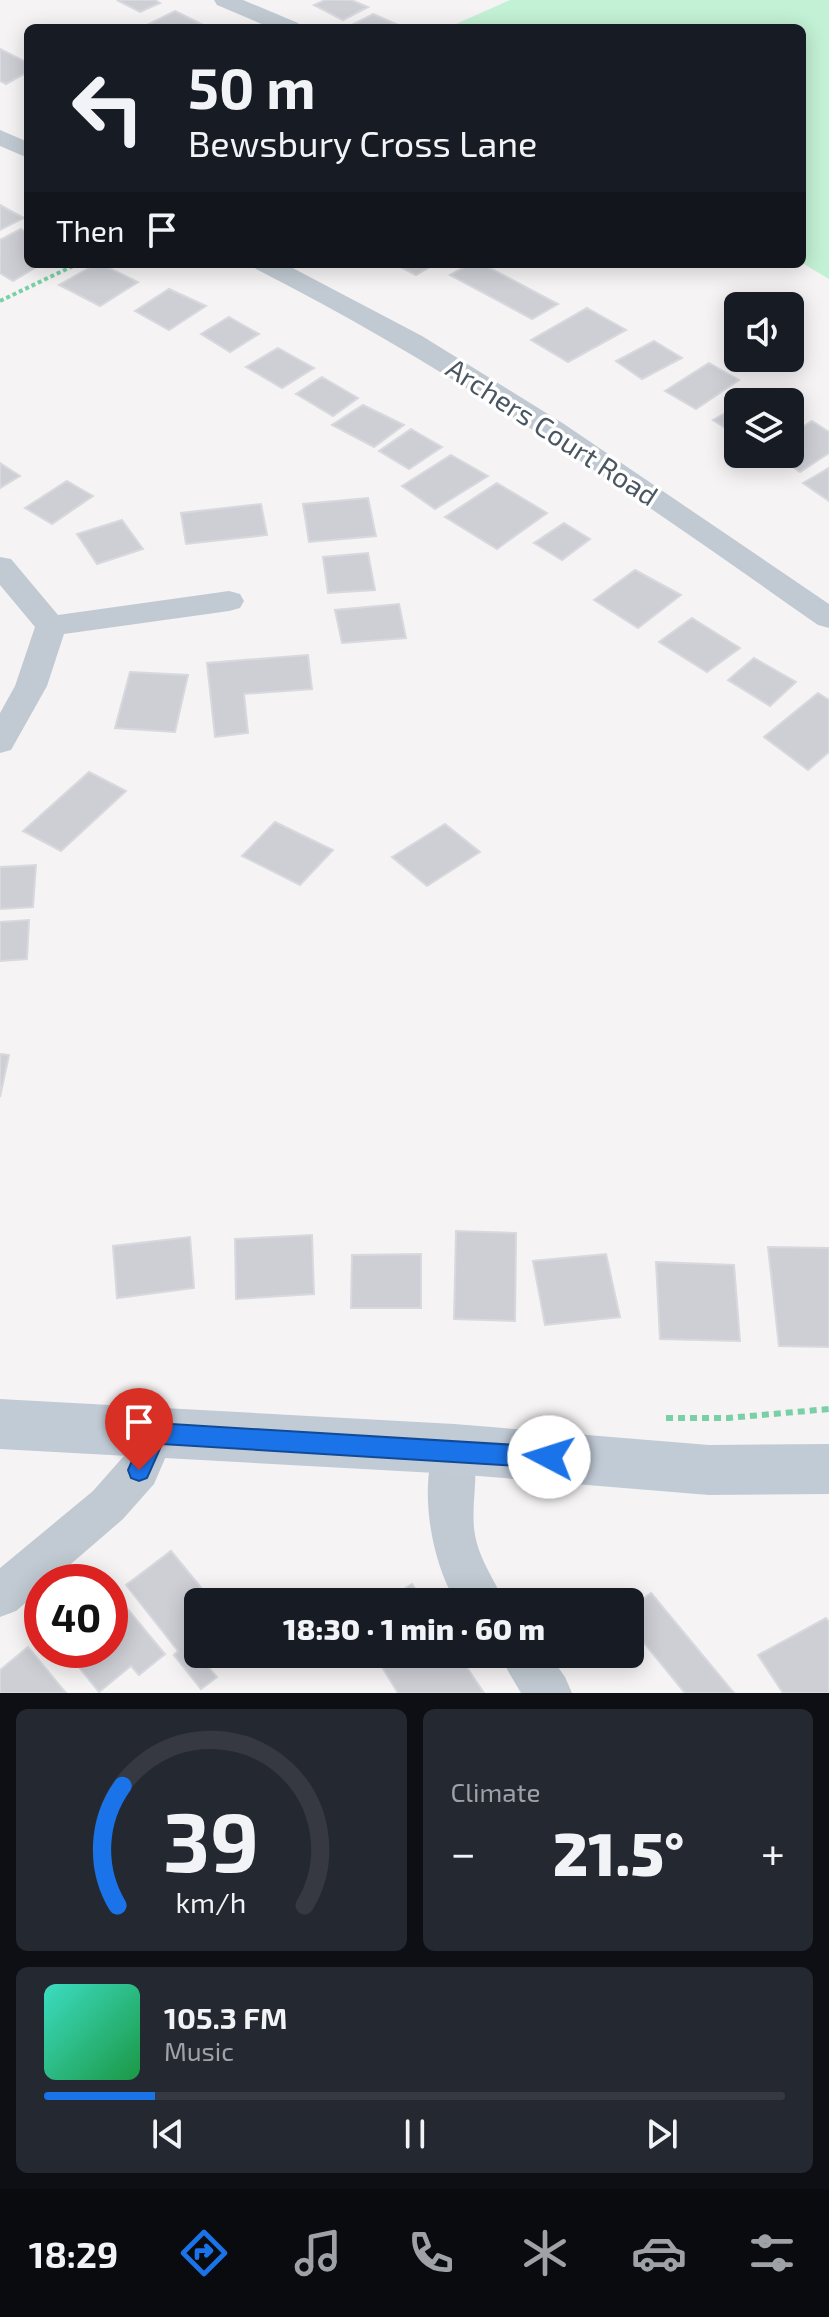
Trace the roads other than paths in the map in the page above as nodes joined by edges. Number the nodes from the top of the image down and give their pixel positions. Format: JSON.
{"nodes":[{"id":1,"x":225,"y":0,"type":"edge"},
{"id":2,"x":281,"y":24,"type":"edge"},
{"id":3,"x":0,"y":137,"type":"edge"},
{"id":4,"x":24,"y":149,"type":"edge"},
{"id":5,"x":273,"y":268,"type":"edge"},
{"id":6,"x":0,"y":566,"type":"edge"},
{"id":7,"x":229,"y":601,"type":"dead end"},
{"id":8,"x":829,"y":618,"type":"edge"},
{"id":9,"x":51,"y":626,"type":"junction"},
{"id":10,"x":0,"y":742,"type":"edge"},
{"id":11,"x":0,"y":1424,"type":"edge"},
{"id":12,"x":155,"y":1433,"type":"junction"},
{"id":13,"x":454,"y":1449,"type":"junction"},
{"id":14,"x":829,"y":1469,"type":"edge"},
{"id":15,"x":472,"y":1588,"type":"edge"},
{"id":16,"x":0,"y":1596,"type":"edge"},
{"id":17,"x":531,"y":1668,"type":"edge"},
{"id":18,"x":549,"y":1693,"type":"edge"}],
"edges":[{"from":1,"to":2,"type":"street"},
{"from":3,"to":4,"type":"street"},
{"from":5,"to":8,"type":"street","name":"Archers Court Road"},
{"from":6,"to":9,"type":"street"},
{"from":7,"to":9,"type":"street"},
{"from":9,"to":10,"type":"street"},
{"from":11,"to":12,"type":"street"},
{"from":12,"to":13,"type":"street"},
{"from":12,"to":16,"type":"street"},
{"from":13,"to":14,"type":"street"},
{"from":13,"to":15,"type":"street"},
{"from":17,"to":18,"type":"street"}]}
